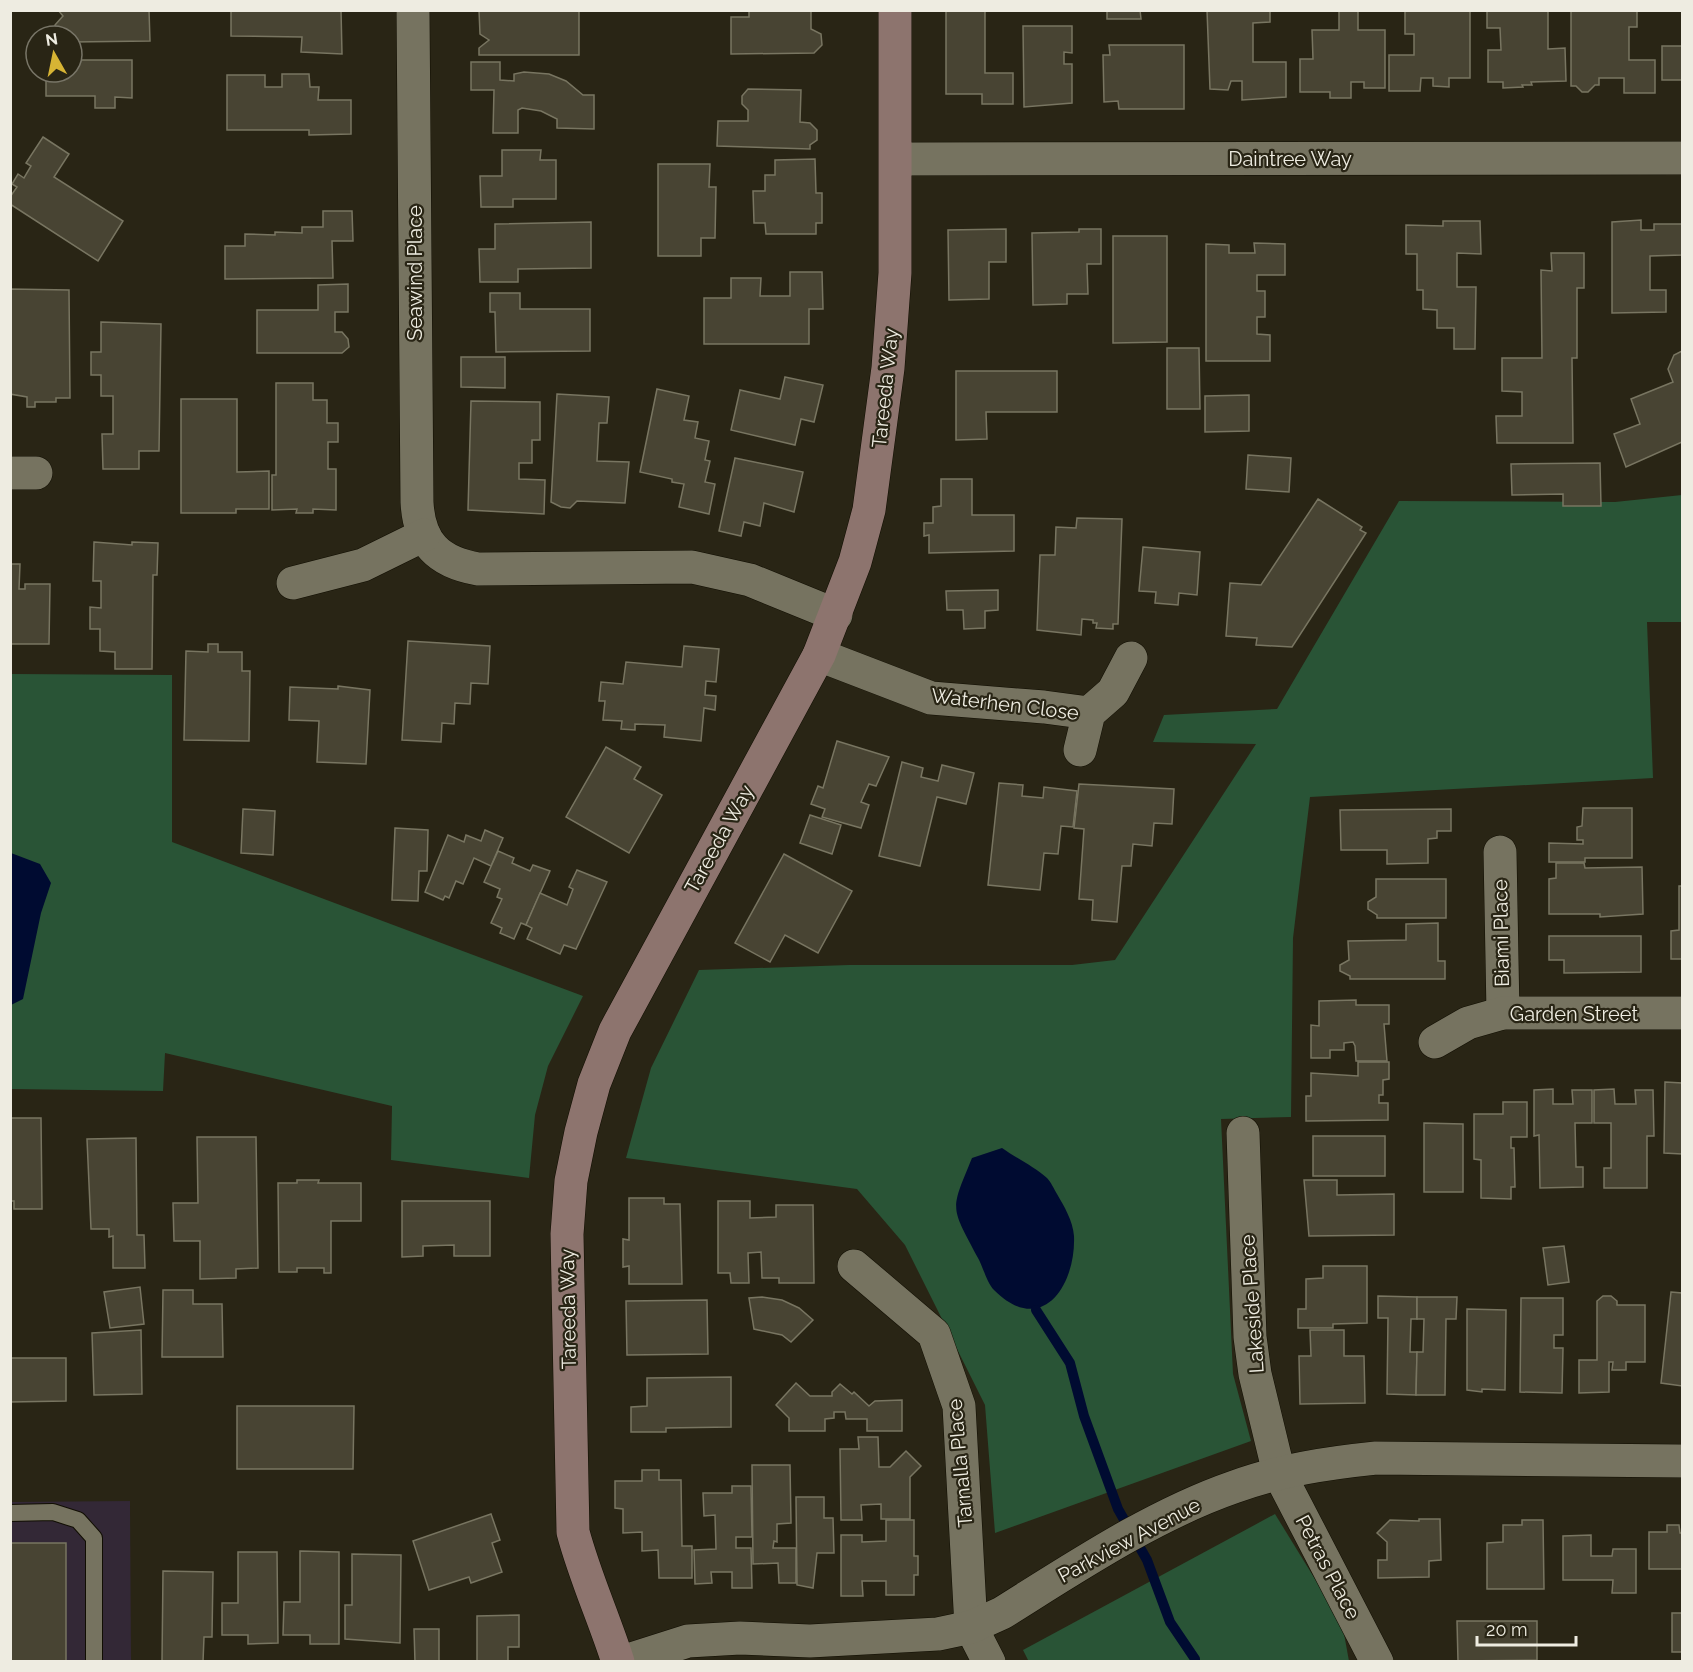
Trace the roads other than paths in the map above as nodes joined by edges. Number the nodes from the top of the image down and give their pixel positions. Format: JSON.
{"nodes":[{"id":1,"x":413,"y":10,"type":"edge"},
{"id":2,"x":895,"y":10,"type":"edge"},
{"id":3,"x":1683,"y":158,"type":"edge"},
{"id":4,"x":897,"y":159,"type":"junction"},
{"id":5,"x":424,"y":535,"type":"junction"},
{"id":6,"x":293,"y":583,"type":"dead end"},
{"id":7,"x":836,"y":615,"type":"junction"},
{"id":8,"x":819,"y":655,"type":"junction"},
{"id":9,"x":1131,"y":658,"type":"dead end"},
{"id":10,"x":1089,"y":713,"type":"junction"},
{"id":11,"x":1080,"y":750,"type":"dead end"},
{"id":12,"x":1500,"y":852,"type":"dead end"},
{"id":13,"x":1503,"y":1013,"type":"junction"},
{"id":14,"x":1683,"y":1013,"type":"edge"},
{"id":15,"x":1435,"y":1042,"type":"dead end"},
{"id":16,"x":1243,"y":1133,"type":"dead end"},
{"id":17,"x":854,"y":1266,"type":"dead end"},
{"id":18,"x":1683,"y":1461,"type":"edge"},
{"id":19,"x":1279,"y":1473,"type":"junction"},
{"id":20,"x":10,"y":1513,"type":"edge"},
{"id":21,"x":971,"y":1627,"type":"junction"},
{"id":22,"x":94,"y":1662,"type":"edge"},
{"id":23,"x":618,"y":1662,"type":"edge"},
{"id":24,"x":622,"y":1662,"type":"edge"},
{"id":25,"x":989,"y":1662,"type":"edge"},
{"id":26,"x":1377,"y":1662,"type":"edge"}],
"edges":[{"from":1,"to":5,"type":"street","name":"Seawind Place"},
{"from":2,"to":4,"type":"street","name":"Tareeda Way"},
{"from":3,"to":4,"type":"street","name":"Daintree Way"},
{"from":4,"to":7,"type":"street","name":"Tareeda Way"},
{"from":5,"to":6,"type":"street"},
{"from":5,"to":7,"type":"street","name":"Seawind Place"},
{"from":7,"to":8,"type":"street","name":"Tareeda Way"},
{"from":8,"to":10,"type":"street","name":"Waterhen Close"},
{"from":8,"to":23,"type":"street","name":"Tareeda Way"},
{"from":9,"to":10,"type":"street","name":"Waterhen Close"},
{"from":10,"to":11,"type":"street","name":"Waterhen Close"},
{"from":12,"to":13,"type":"street","name":"Biami Place"},
{"from":13,"to":14,"type":"street","name":"Garden Street"},
{"from":13,"to":15,"type":"street","name":"Garden Street"},
{"from":16,"to":19,"type":"street","name":"Lakeside Place"},
{"from":17,"to":21,"type":"street","name":"Tarnalla Place"},
{"from":18,"to":19,"type":"street","name":"Parkview Avenue"},
{"from":19,"to":21,"type":"street","name":"Parkview Avenue"},
{"from":19,"to":26,"type":"street","name":"Petras Place"},
{"from":20,"to":22,"type":"lane"},
{"from":21,"to":24,"type":"street","name":"Parkview Avenue"},
{"from":21,"to":25,"type":"street"}]}
